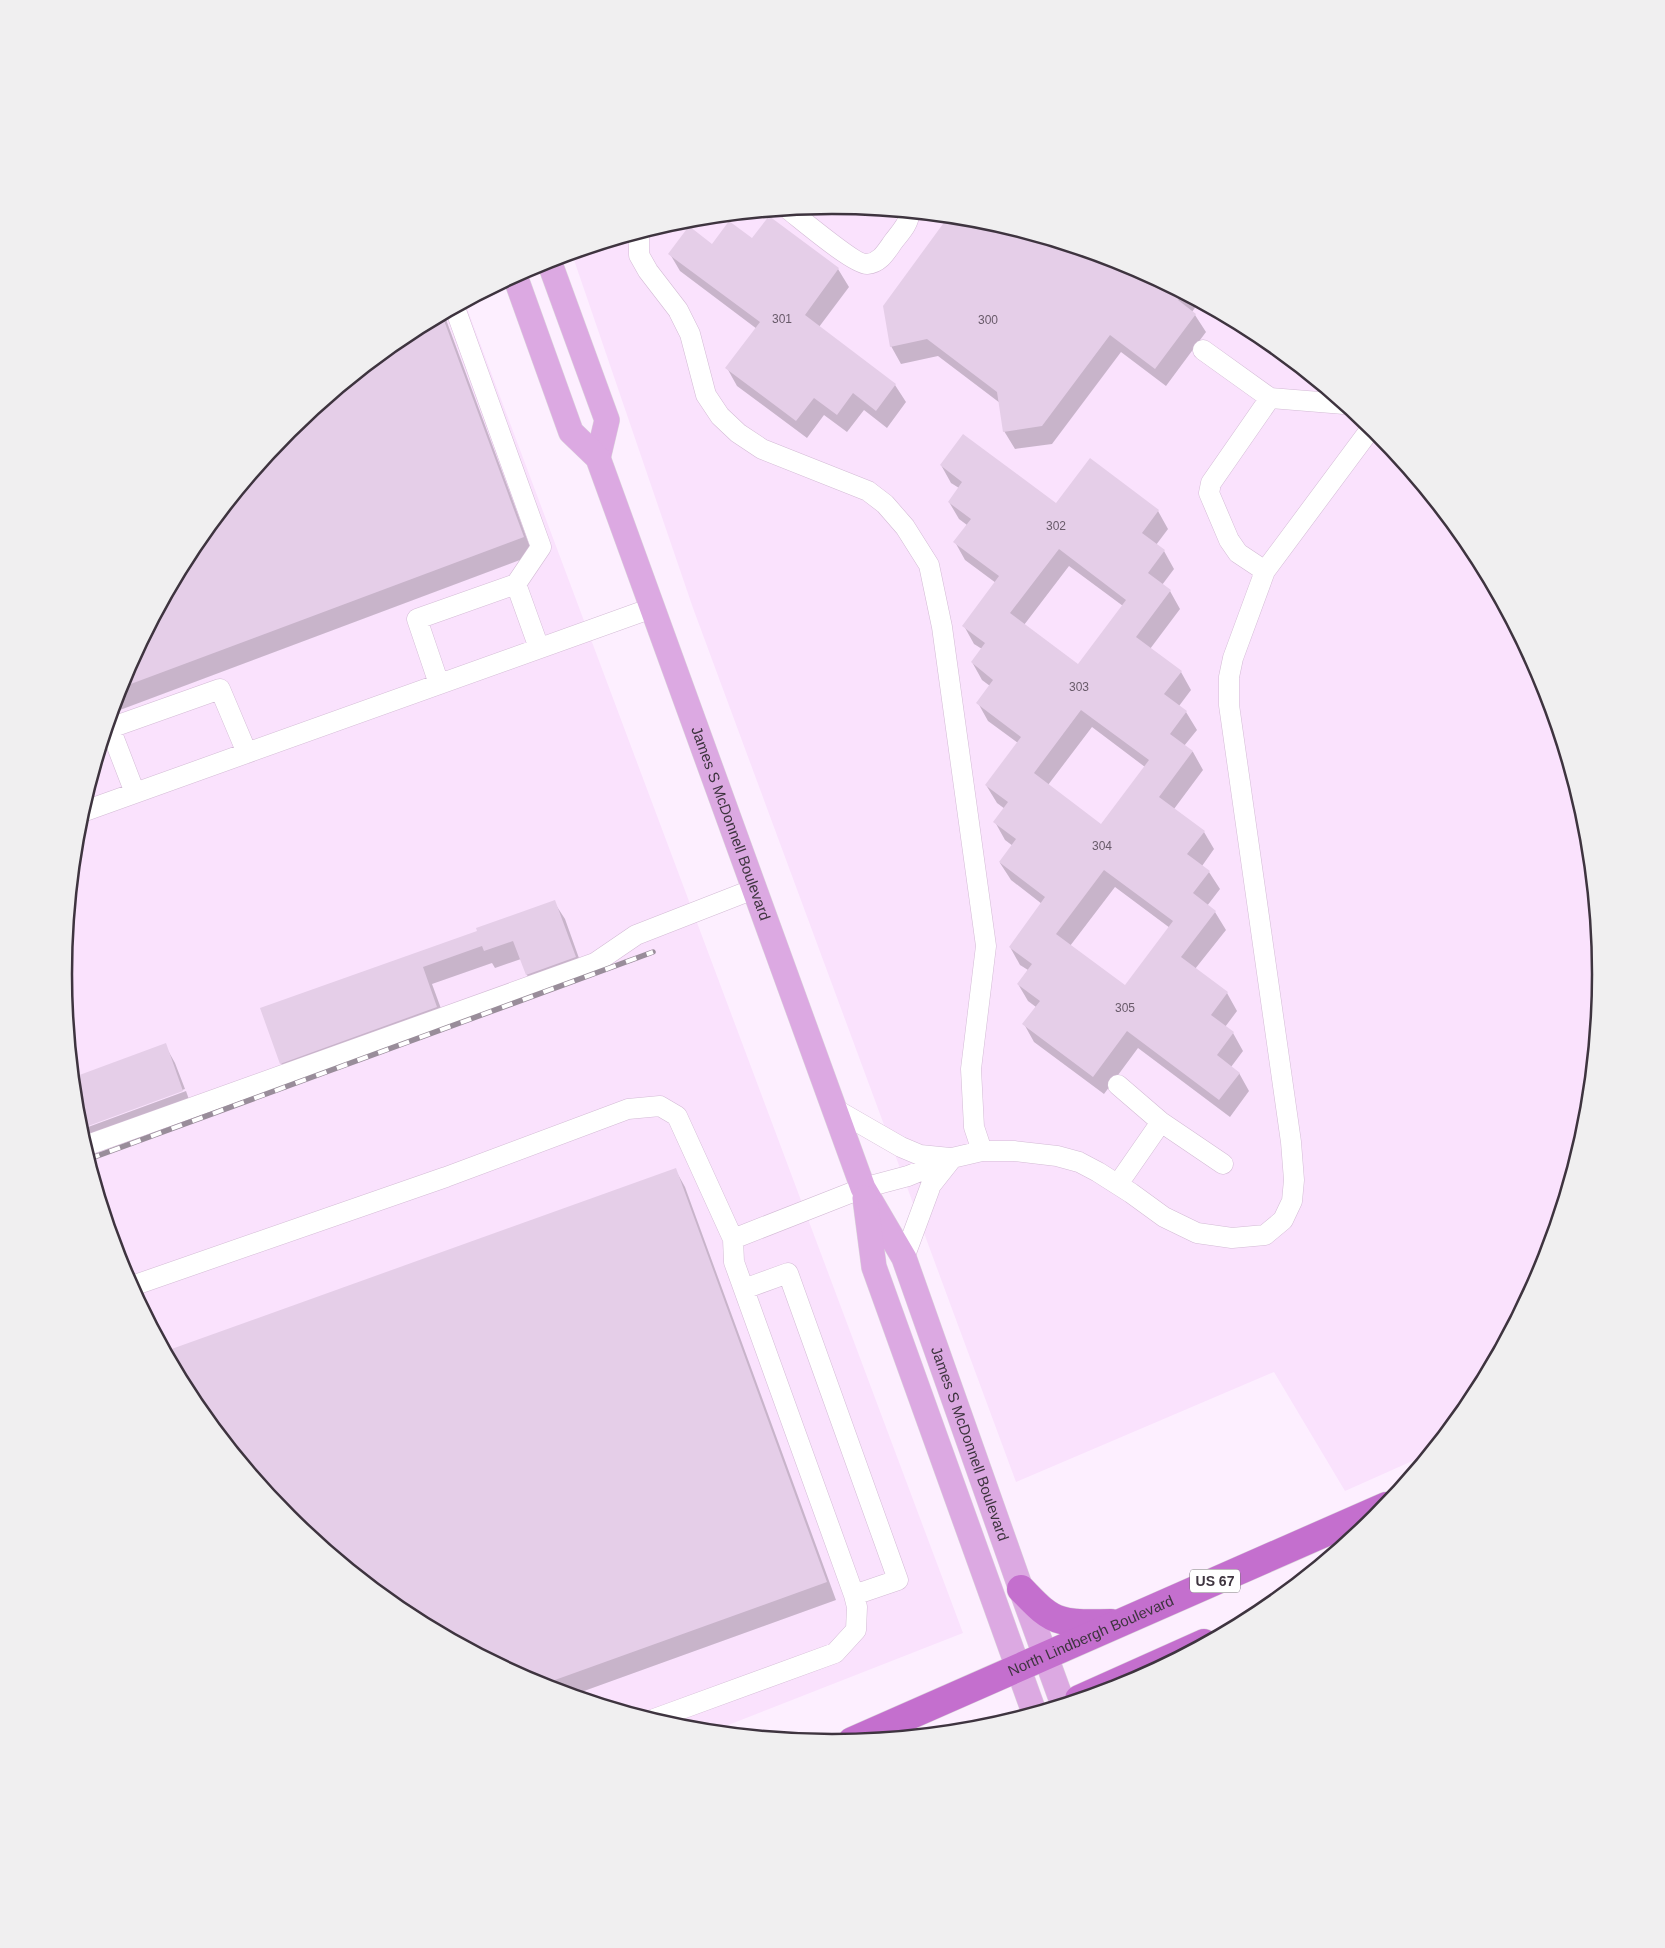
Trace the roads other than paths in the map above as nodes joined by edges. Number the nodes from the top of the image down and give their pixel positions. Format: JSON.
{"nodes":[{"id":1,"x":796,"y":215,"type":"edge"},
{"id":2,"x":908,"y":219,"type":"edge"},
{"id":3,"x":639,"y":239,"type":"edge"},
{"id":4,"x":552,"y":268,"type":"edge"},
{"id":5,"x":517,"y":283,"type":"edge"},
{"id":6,"x":457,"y":314,"type":"edge"},
{"id":7,"x":1203,"y":350,"type":"dead end"},
{"id":8,"x":1270,"y":398,"type":"junction"},
{"id":9,"x":1334,"y":403,"type":"edge"},
{"id":10,"x":1367,"y":434,"type":"edge"},
{"id":11,"x":598,"y":458,"type":"junction"},
{"id":12,"x":1265,"y":571,"type":"junction"},
{"id":13,"x":516,"y":584,"type":"junction"},
{"id":14,"x":652,"y":608,"type":"junction"},
{"id":15,"x":538,"y":648,"type":"junction"},
{"id":16,"x":440,"y":684,"type":"junction"},
{"id":17,"x":114,"y":726,"type":"edge"},
{"id":18,"x":112,"y":733,"type":"edge"},
{"id":19,"x":247,"y":753,"type":"junction"},
{"id":20,"x":134,"y":793,"type":"junction"},
{"id":21,"x":91,"y":809,"type":"edge"},
{"id":22,"x":754,"y":889,"type":"junction"},
{"id":23,"x":1118,"y":1085,"type":"dead end"},
{"id":24,"x":835,"y":1109,"type":"junction"},
{"id":25,"x":1161,"y":1122,"type":"junction"},
{"id":26,"x":92,"y":1144,"type":"edge"},
{"id":27,"x":982,"y":1151,"type":"junction"},
{"id":28,"x":952,"y":1158,"type":"junction"},
{"id":29,"x":1223,"y":1164,"type":"dead end"},
{"id":30,"x":1118,"y":1184,"type":"junction"},
{"id":31,"x":863,"y":1188,"type":"junction"},
{"id":32,"x":733,"y":1239,"type":"junction"},
{"id":33,"x":904,"y":1258,"type":"junction"},
{"id":34,"x":139,"y":1284,"type":"edge"},
{"id":35,"x":744,"y":1289,"type":"junction"},
{"id":36,"x":1366,"y":1515,"type":"edge"},
{"id":37,"x":1021,"y":1589,"type":"junction"},
{"id":38,"x":854,"y":1595,"type":"junction"},
{"id":39,"x":1120,"y":1623,"type":"junction"},
{"id":40,"x":1045,"y":1656,"type":"junction"},
{"id":41,"x":1018,"y":1667,"type":"junction"},
{"id":42,"x":1061,"y":1699,"type":"edge"},
{"id":43,"x":1032,"y":1707,"type":"edge"},
{"id":44,"x":666,"y":1715,"type":"edge"},
{"id":45,"x":871,"y":1732,"type":"edge"}],
"edges":[{"from":1,"to":2,"type":"lane"},
{"from":3,"to":27,"type":"lane"},
{"from":4,"to":11,"type":"main road"},
{"from":5,"to":11,"type":"main road","name":"James S McDonnell Boulevard"},
{"from":6,"to":13,"type":"lane"},
{"from":7,"to":8,"type":"lane"},
{"from":8,"to":9,"type":"lane"},
{"from":8,"to":12,"type":"lane"},
{"from":10,"to":12,"type":"lane"},
{"from":11,"to":14,"type":"main road","name":"James S McDonnell Boulevard"},
{"from":12,"to":30,"type":"lane"},
{"from":13,"to":15,"type":"lane"},
{"from":13,"to":16,"type":"lane"},
{"from":14,"to":15,"type":"lane"},
{"from":14,"to":22,"type":"main road","name":"James S McDonnell Boulevard"},
{"from":15,"to":16,"type":"lane"},
{"from":16,"to":19,"type":"lane"},
{"from":17,"to":19,"type":"lane"},
{"from":18,"to":20,"type":"lane"},
{"from":19,"to":20,"type":"lane"},
{"from":20,"to":21,"type":"lane"},
{"from":22,"to":24,"type":"main road","name":"James S McDonnell Boulevard"},
{"from":22,"to":26,"type":"lane"},
{"from":23,"to":25,"type":"lane"},
{"from":24,"to":28,"type":"lane"},
{"from":24,"to":31,"type":"main road","name":"James S McDonnell Boulevard"},
{"from":25,"to":29,"type":"lane"},
{"from":25,"to":30,"type":"lane"},
{"from":27,"to":28,"type":"lane"},
{"from":27,"to":30,"type":"lane"},
{"from":28,"to":31,"type":"lane"},
{"from":28,"to":33,"type":"lane"},
{"from":31,"to":32,"type":"lane"},
{"from":31,"to":33,"type":"main road","name":"James S McDonnell Boulevard"},
{"from":31,"to":41,"type":"main road","name":"James S McDonnell Boulevard"},
{"from":32,"to":34,"type":"lane"},
{"from":32,"to":35,"type":"lane"},
{"from":33,"to":37,"type":"main road","name":"James S McDonnell Boulevard"},
{"from":35,"to":38,"type":"lane"},
{"from":35,"to":38,"type":"lane"},
{"from":36,"to":39,"type":"highway","name":"North Lindbergh Boulevard","number":"US 67"},
{"from":37,"to":39,"type":"highway"},
{"from":37,"to":40,"type":"main road","name":"James S McDonnell Boulevard"},
{"from":38,"to":44,"type":"lane"},
{"from":39,"to":40,"type":"highway","name":"North Lindbergh Boulevard","number":"US 67"},
{"from":40,"to":41,"type":"highway","name":"North Lindbergh Boulevard","number":"US 67"},
{"from":40,"to":42,"type":"main road","name":"James S McDonnell Boulevard"},
{"from":41,"to":43,"type":"main road","name":"James S McDonnell Boulevard"},
{"from":41,"to":45,"type":"highway","name":"North Lindbergh Boulevard","number":"US 67"}]}
